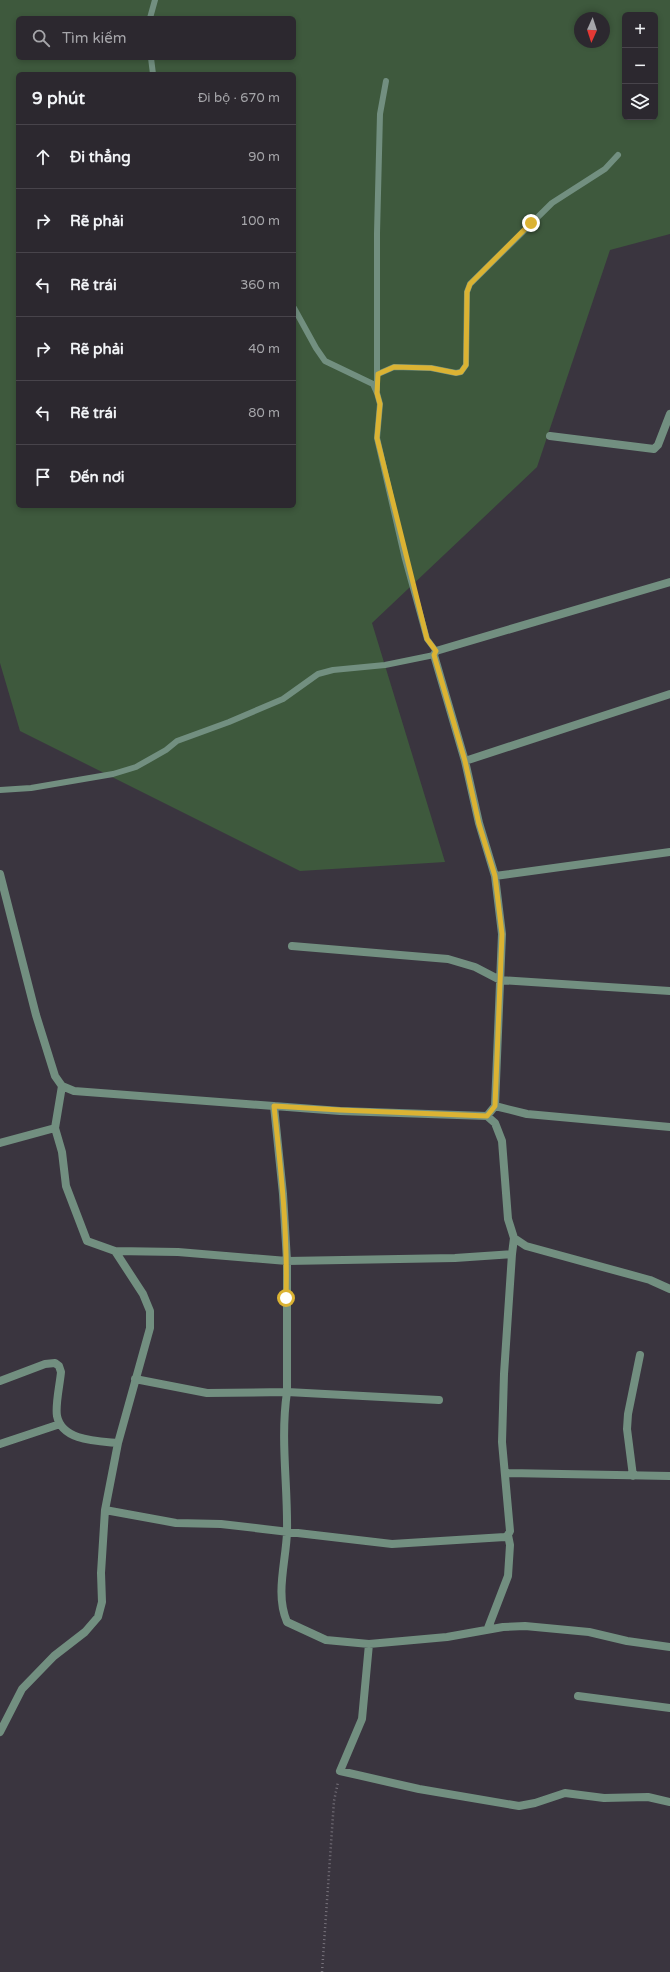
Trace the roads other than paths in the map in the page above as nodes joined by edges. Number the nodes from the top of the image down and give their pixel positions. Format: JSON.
{"nodes":[{"id":1,"x":156,"y":0,"type":"edge"},
{"id":2,"x":151,"y":16,"type":"edge"},
{"id":3,"x":151,"y":60,"type":"edge"},
{"id":4,"x":153,"y":72,"type":"edge"},
{"id":5,"x":386,"y":80,"type":"dead end"},
{"id":6,"x":618,"y":155,"type":"dead end"},
{"id":7,"x":296,"y":312,"type":"edge"},
{"id":8,"x":378,"y":374,"type":"junction"},
{"id":9,"x":377,"y":393,"type":"junction"},
{"id":10,"x":670,"y":414,"type":"edge"},
{"id":11,"x":550,"y":436,"type":"dead end"},
{"id":12,"x":668,"y":583,"type":"edge"},
{"id":13,"x":670,"y":591,"type":"edge"},
{"id":14,"x":435,"y":653,"type":"junction"},
{"id":15,"x":670,"y":694,"type":"edge"},
{"id":16,"x":465,"y":761,"type":"junction"},
{"id":17,"x":0,"y":790,"type":"edge"},
{"id":18,"x":670,"y":852,"type":"edge"},
{"id":19,"x":495,"y":876,"type":"junction"},
{"id":20,"x":1,"y":877,"type":"edge"},
{"id":21,"x":292,"y":946,"type":"dead end"},
{"id":22,"x":500,"y":980,"type":"junction"},
{"id":23,"x":670,"y":991,"type":"edge"},
{"id":24,"x":62,"y":1086,"type":"junction"},
{"id":25,"x":274,"y":1106,"type":"junction"},
{"id":26,"x":495,"y":1106,"type":"junction"},
{"id":27,"x":487,"y":1116,"type":"junction"},
{"id":28,"x":670,"y":1127,"type":"edge"},
{"id":29,"x":56,"y":1128,"type":"junction"},
{"id":30,"x":0,"y":1143,"type":"edge"},
{"id":31,"x":514,"y":1238,"type":"junction"},
{"id":32,"x":115,"y":1251,"type":"junction"},
{"id":33,"x":512,"y":1254,"type":"junction"},
{"id":34,"x":287,"y":1261,"type":"junction"},
{"id":35,"x":670,"y":1289,"type":"edge"},
{"id":36,"x":640,"y":1355,"type":"dead end"},
{"id":37,"x":135,"y":1379,"type":"junction"},
{"id":38,"x":0,"y":1381,"type":"edge"},
{"id":39,"x":287,"y":1392,"type":"junction"},
{"id":40,"x":439,"y":1400,"type":"dead end"},
{"id":41,"x":60,"y":1424,"type":"junction"},
{"id":42,"x":118,"y":1443,"type":"junction"},
{"id":43,"x":0,"y":1444,"type":"edge"},
{"id":44,"x":505,"y":1473,"type":"junction"},
{"id":45,"x":633,"y":1476,"type":"junction"},
{"id":46,"x":670,"y":1476,"type":"edge"},
{"id":47,"x":105,"y":1510,"type":"junction"},
{"id":48,"x":287,"y":1532,"type":"junction"},
{"id":49,"x":508,"y":1535,"type":"junction"},
{"id":50,"x":488,"y":1628,"type":"junction"},
{"id":51,"x":369,"y":1644,"type":"junction"},
{"id":52,"x":670,"y":1647,"type":"edge"},
{"id":53,"x":578,"y":1696,"type":"dead end"},
{"id":54,"x":670,"y":1708,"type":"edge"},
{"id":55,"x":0,"y":1732,"type":"edge"},
{"id":56,"x":670,"y":1802,"type":"edge"}],
"edges":[{"from":1,"to":2,"type":"lane"},
{"from":3,"to":4,"type":"lane"},
{"from":5,"to":8,"type":"lane"},
{"from":6,"to":8,"type":"lane"},
{"from":7,"to":9,"type":"lane"},
{"from":8,"to":9,"type":"lane"},
{"from":9,"to":14,"type":"lane"},
{"from":10,"to":11,"type":"street"},
{"from":12,"to":13,"type":"street"},
{"from":12,"to":14,"type":"street"},
{"from":14,"to":16,"type":"street"},
{"from":14,"to":17,"type":"lane"},
{"from":15,"to":16,"type":"street"},
{"from":16,"to":19,"type":"street"},
{"from":18,"to":19,"type":"street"},
{"from":19,"to":22,"type":"street"},
{"from":20,"to":24,"type":"street"},
{"from":21,"to":22,"type":"street"},
{"from":22,"to":23,"type":"street"},
{"from":22,"to":26,"type":"street"},
{"from":24,"to":25,"type":"street"},
{"from":24,"to":29,"type":"street"},
{"from":25,"to":27,"type":"street"},
{"from":25,"to":34,"type":"street"},
{"from":26,"to":27,"type":"street"},
{"from":26,"to":28,"type":"street"},
{"from":27,"to":31,"type":"street"},
{"from":29,"to":30,"type":"street"},
{"from":29,"to":32,"type":"street"},
{"from":31,"to":33,"type":"street"},
{"from":31,"to":35,"type":"street"},
{"from":32,"to":34,"type":"street"},
{"from":32,"to":37,"type":"street"},
{"from":33,"to":34,"type":"street"},
{"from":33,"to":44,"type":"street"},
{"from":34,"to":39,"type":"street"},
{"from":36,"to":45,"type":"street"},
{"from":37,"to":39,"type":"street"},
{"from":37,"to":42,"type":"street"},
{"from":38,"to":41,"type":"street"},
{"from":39,"to":40,"type":"street"},
{"from":39,"to":48,"type":"street"},
{"from":41,"to":42,"type":"street"},
{"from":41,"to":43,"type":"street"},
{"from":42,"to":47,"type":"street"},
{"from":44,"to":45,"type":"street"},
{"from":44,"to":49,"type":"street"},
{"from":45,"to":46,"type":"street"},
{"from":47,"to":48,"type":"street"},
{"from":47,"to":55,"type":"street"},
{"from":48,"to":49,"type":"street"},
{"from":48,"to":51,"type":"street"},
{"from":49,"to":50,"type":"street"},
{"from":50,"to":51,"type":"street"},
{"from":50,"to":52,"type":"street"},
{"from":51,"to":56,"type":"street"},
{"from":53,"to":54,"type":"street"}]}
